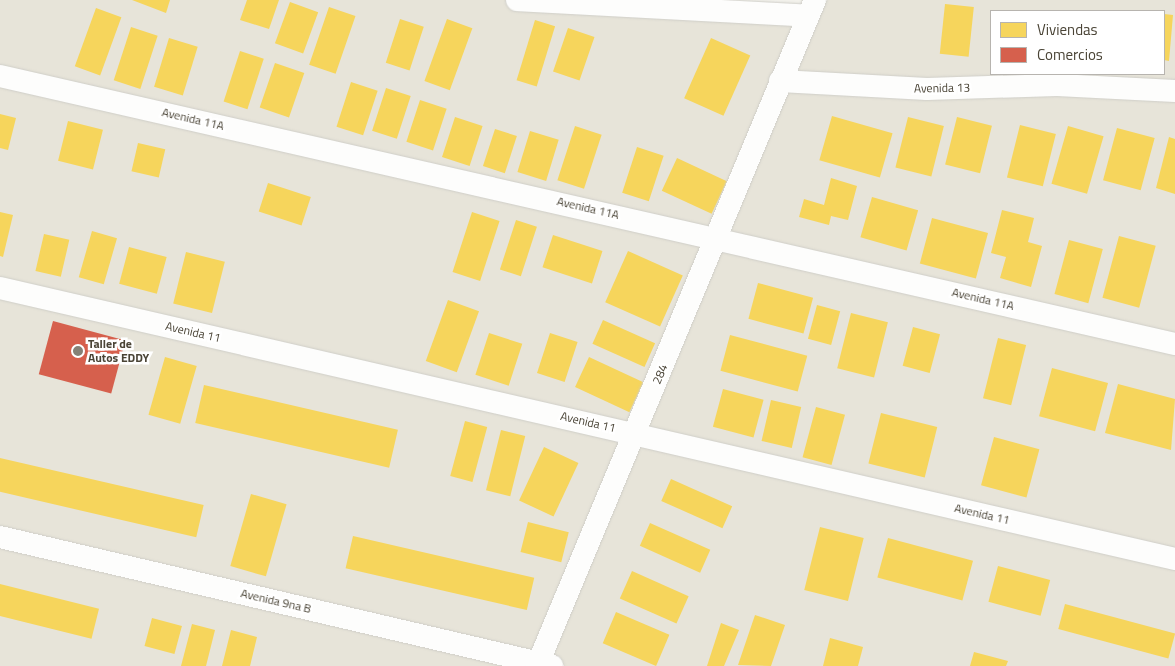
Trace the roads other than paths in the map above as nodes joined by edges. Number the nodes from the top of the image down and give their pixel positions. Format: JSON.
{"nodes":[{"id":1,"x":517,"y":0,"type":"edge"},
{"id":2,"x":812,"y":8,"type":"edge"},
{"id":3,"x":0,"y":76,"type":"edge"},
{"id":4,"x":780,"y":81,"type":"junction"},
{"id":5,"x":1175,"y":91,"type":"edge"},
{"id":6,"x":717,"y":237,"type":"junction"},
{"id":7,"x":0,"y":288,"type":"edge"},
{"id":8,"x":1175,"y":344,"type":"edge"},
{"id":9,"x":636,"y":433,"type":"junction"},
{"id":10,"x":0,"y":536,"type":"edge"},
{"id":11,"x":1175,"y":559,"type":"edge"},
{"id":12,"x":542,"y":665,"type":"edge"}],
"edges":[{"from":1,"to":2,"type":"street"},
{"from":2,"to":4,"type":"street"},
{"from":3,"to":6,"type":"street","name":"Avenida 11A"},
{"from":4,"to":5,"type":"street","name":"Avenida 13"},
{"from":4,"to":6,"type":"street","name":"284"},
{"from":6,"to":8,"type":"street","name":"Avenida 11A"},
{"from":6,"to":9,"type":"street","name":"284"},
{"from":7,"to":9,"type":"street","name":"Avenida 11"},
{"from":9,"to":11,"type":"street","name":"Avenida 11"},
{"from":9,"to":12,"type":"street","name":"284"},
{"from":10,"to":12,"type":"street","name":"Avenida 9na B"}]}
